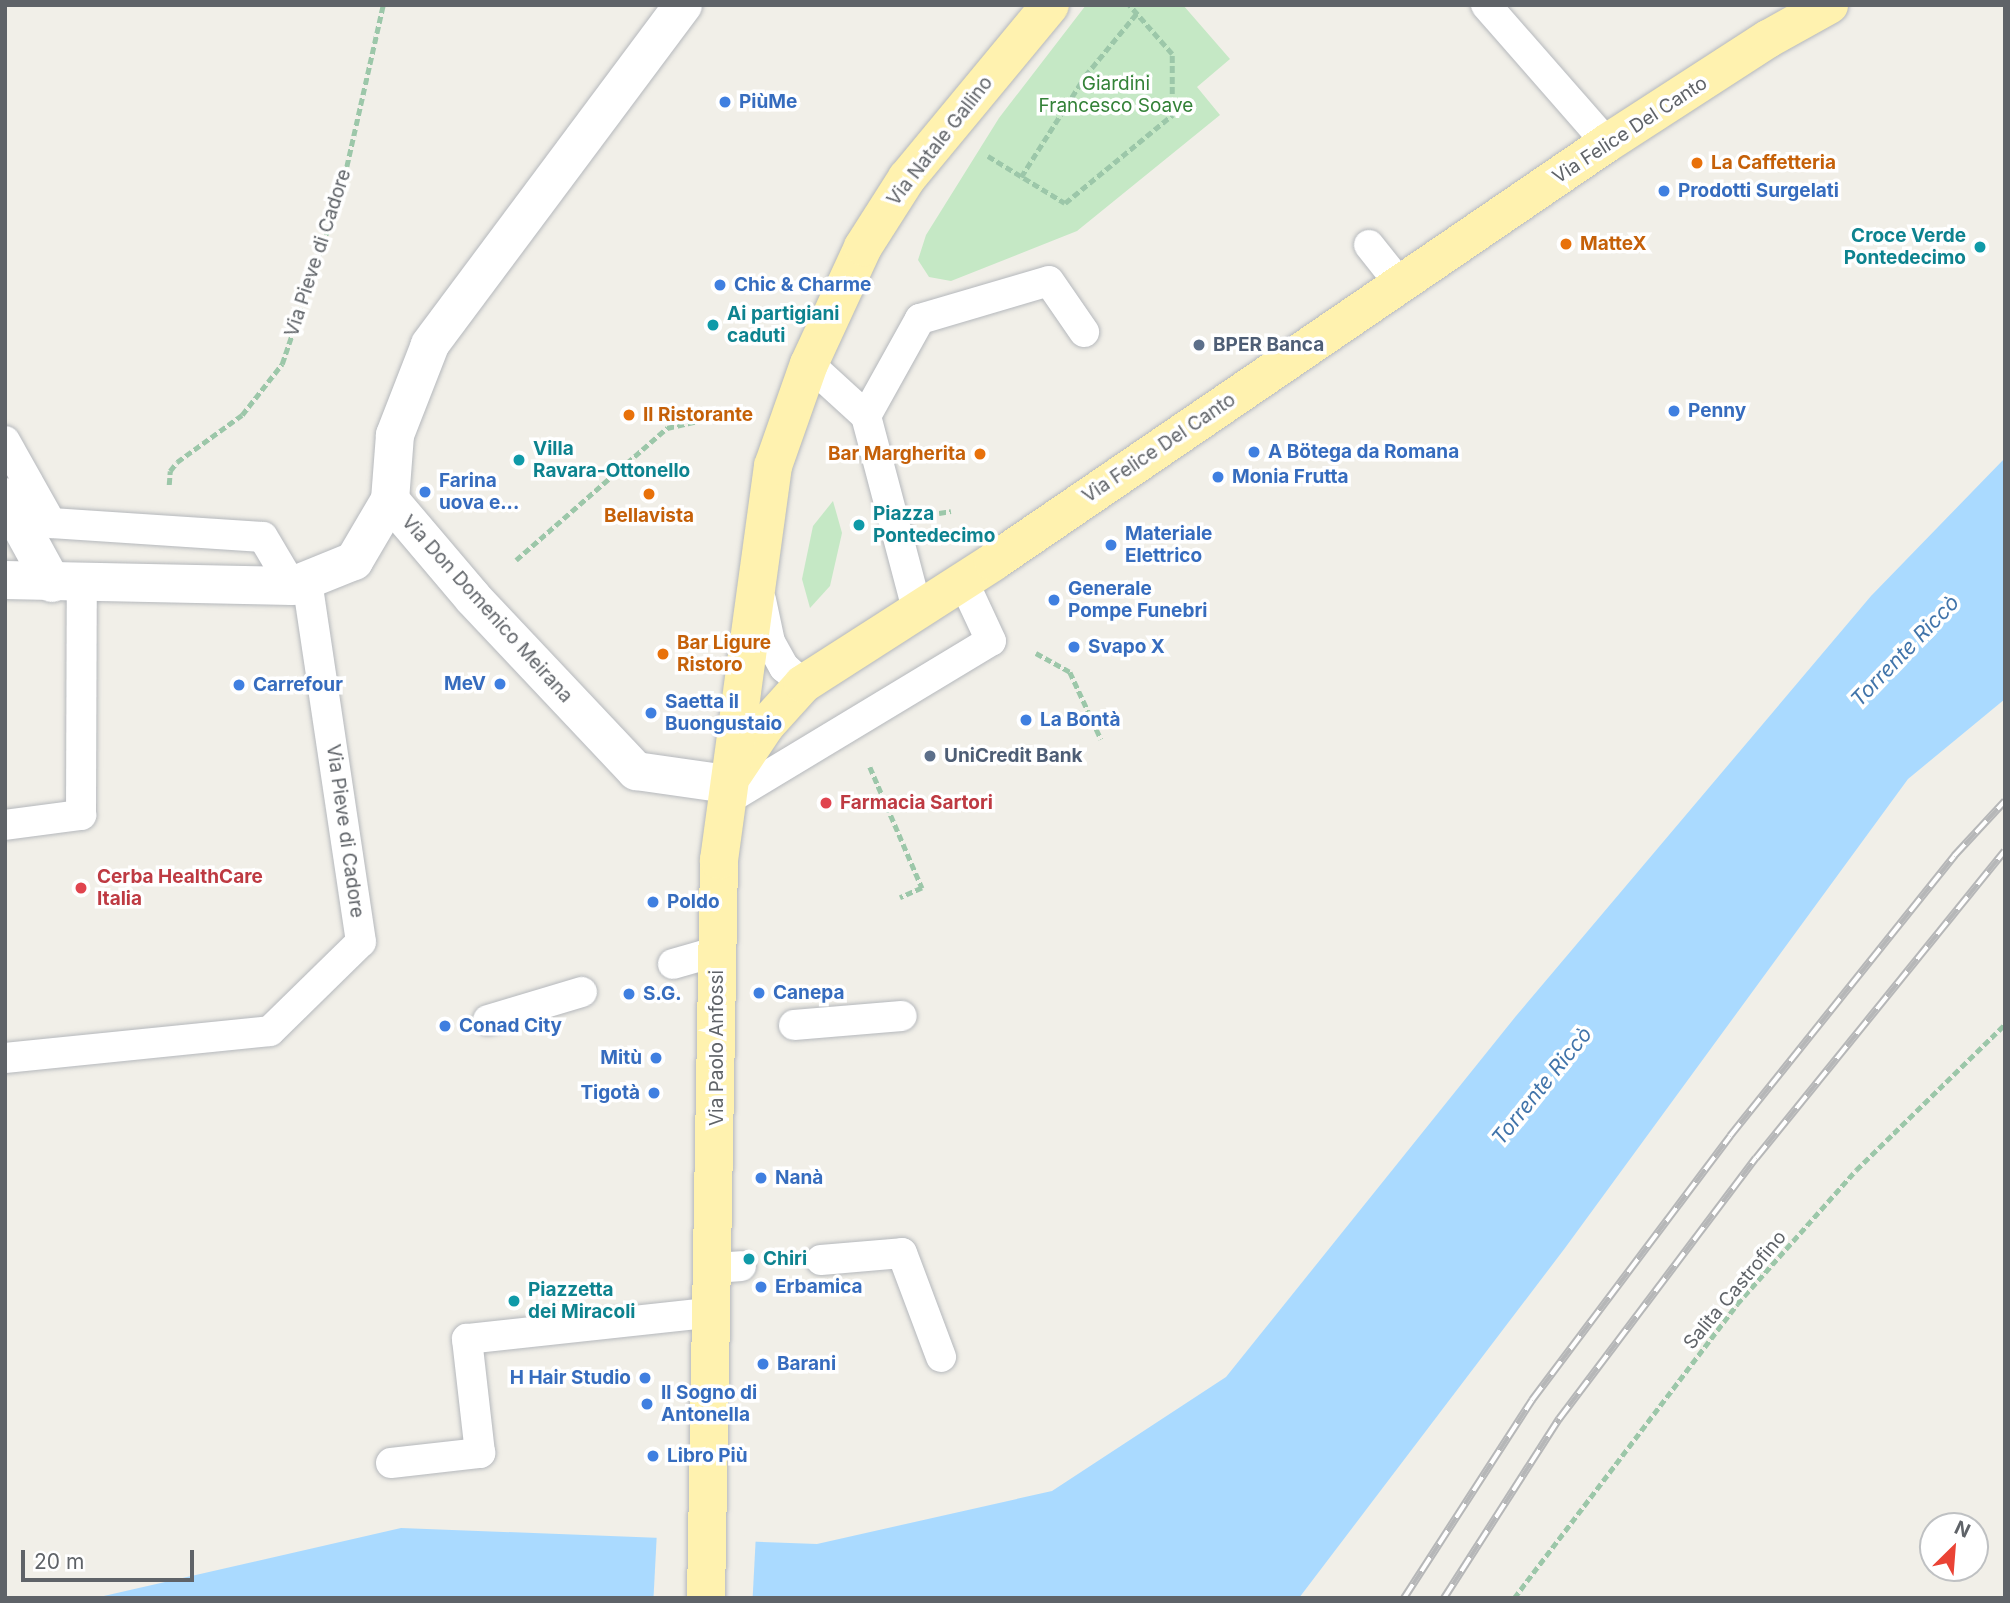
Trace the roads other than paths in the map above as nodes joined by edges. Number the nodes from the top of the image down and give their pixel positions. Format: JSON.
{"nodes":[{"id":1,"x":683,"y":5,"type":"edge"},
{"id":2,"x":1050,"y":5,"type":"edge"},
{"id":3,"x":1486,"y":5,"type":"edge"},
{"id":4,"x":1829,"y":5,"type":"edge"},
{"id":5,"x":1607,"y":144,"type":"junction"},
{"id":6,"x":1369,"y":245,"type":"dead end"},
{"id":7,"x":1400,"y":284,"type":"junction"},
{"id":8,"x":1084,"y":332,"type":"dead end"},
{"id":9,"x":809,"y":364,"type":"junction"},
{"id":10,"x":866,"y":416,"type":"junction"},
{"id":11,"x":5,"y":441,"type":"edge"},
{"id":12,"x":5,"y":496,"type":"edge"},
{"id":13,"x":390,"y":500,"type":"junction"},
{"id":14,"x":757,"y":579,"type":"junction"},
{"id":15,"x":5,"y":580,"type":"edge"},
{"id":16,"x":963,"y":581,"type":"junction"},
{"id":17,"x":67,"y":583,"type":"junction"},
{"id":18,"x":300,"y":583,"type":"junction"},
{"id":19,"x":916,"y":609,"type":"junction"},
{"id":20,"x":803,"y":684,"type":"junction"},
{"id":21,"x":727,"y":792,"type":"junction"},
{"id":22,"x":5,"y":825,"type":"edge"},
{"id":23,"x":718,"y":951,"type":"junction"},
{"id":24,"x":673,"y":964,"type":"dead end"},
{"id":25,"x":582,"y":992,"type":"dead end"},
{"id":26,"x":902,"y":1016,"type":"dead end"},
{"id":27,"x":488,"y":1020,"type":"dead end"},
{"id":28,"x":794,"y":1025,"type":"dead end"},
{"id":29,"x":5,"y":1058,"type":"edge"},
{"id":30,"x":821,"y":1260,"type":"dead end"},
{"id":31,"x":714,"y":1312,"type":"junction"},
{"id":32,"x":941,"y":1357,"type":"dead end"},
{"id":33,"x":391,"y":1463,"type":"dead end"},
{"id":34,"x":706,"y":1598,"type":"edge"}],
"edges":[{"from":1,"to":13,"type":"street","name":"Via Don Domenico Meirana"},
{"from":2,"to":9,"type":"main road","name":"Via Natale Gallino"},
{"from":3,"to":5,"type":"lane"},
{"from":4,"to":5,"type":"main road","name":"Via Felice Del Canto"},
{"from":5,"to":7,"type":"main road","name":"Via Felice Del Canto"},
{"from":6,"to":7,"type":"lane"},
{"from":7,"to":16,"type":"main road","name":"Via Felice Del Canto"},
{"from":8,"to":10,"type":"lane"},
{"from":9,"to":10,"type":"lane"},
{"from":9,"to":14,"type":"main road"},
{"from":10,"to":19,"type":"lane"},
{"from":11,"to":18,"type":"lane","name":"Via Pieve di Cadore"},
{"from":12,"to":17,"type":"street"},
{"from":13,"to":18,"type":"street"},
{"from":13,"to":21,"type":"street","name":"Via Don Domenico Meirana"},
{"from":14,"to":20,"type":"lane"},
{"from":14,"to":21,"type":"main road"},
{"from":15,"to":17,"type":"street"},
{"from":16,"to":19,"type":"main road","name":"Via Felice Del Canto"},
{"from":16,"to":21,"type":"lane"},
{"from":17,"to":18,"type":"street"},
{"from":17,"to":22,"type":"lane"},
{"from":18,"to":29,"type":"lane","name":"Via Pieve di Cadore"},
{"from":19,"to":20,"type":"main road"},
{"from":20,"to":21,"type":"main road"},
{"from":21,"to":23,"type":"main road","name":"Via Paolo Anfossi"},
{"from":23,"to":24,"type":"lane"},
{"from":23,"to":31,"type":"main road","name":"Via Paolo Anfossi"},
{"from":25,"to":27,"type":"lane"},
{"from":26,"to":28,"type":"lane"},
{"from":30,"to":32,"type":"lane"},
{"from":31,"to":33,"type":"lane"},
{"from":31,"to":34,"type":"main road","name":"Via Paolo Anfossi"}]}
